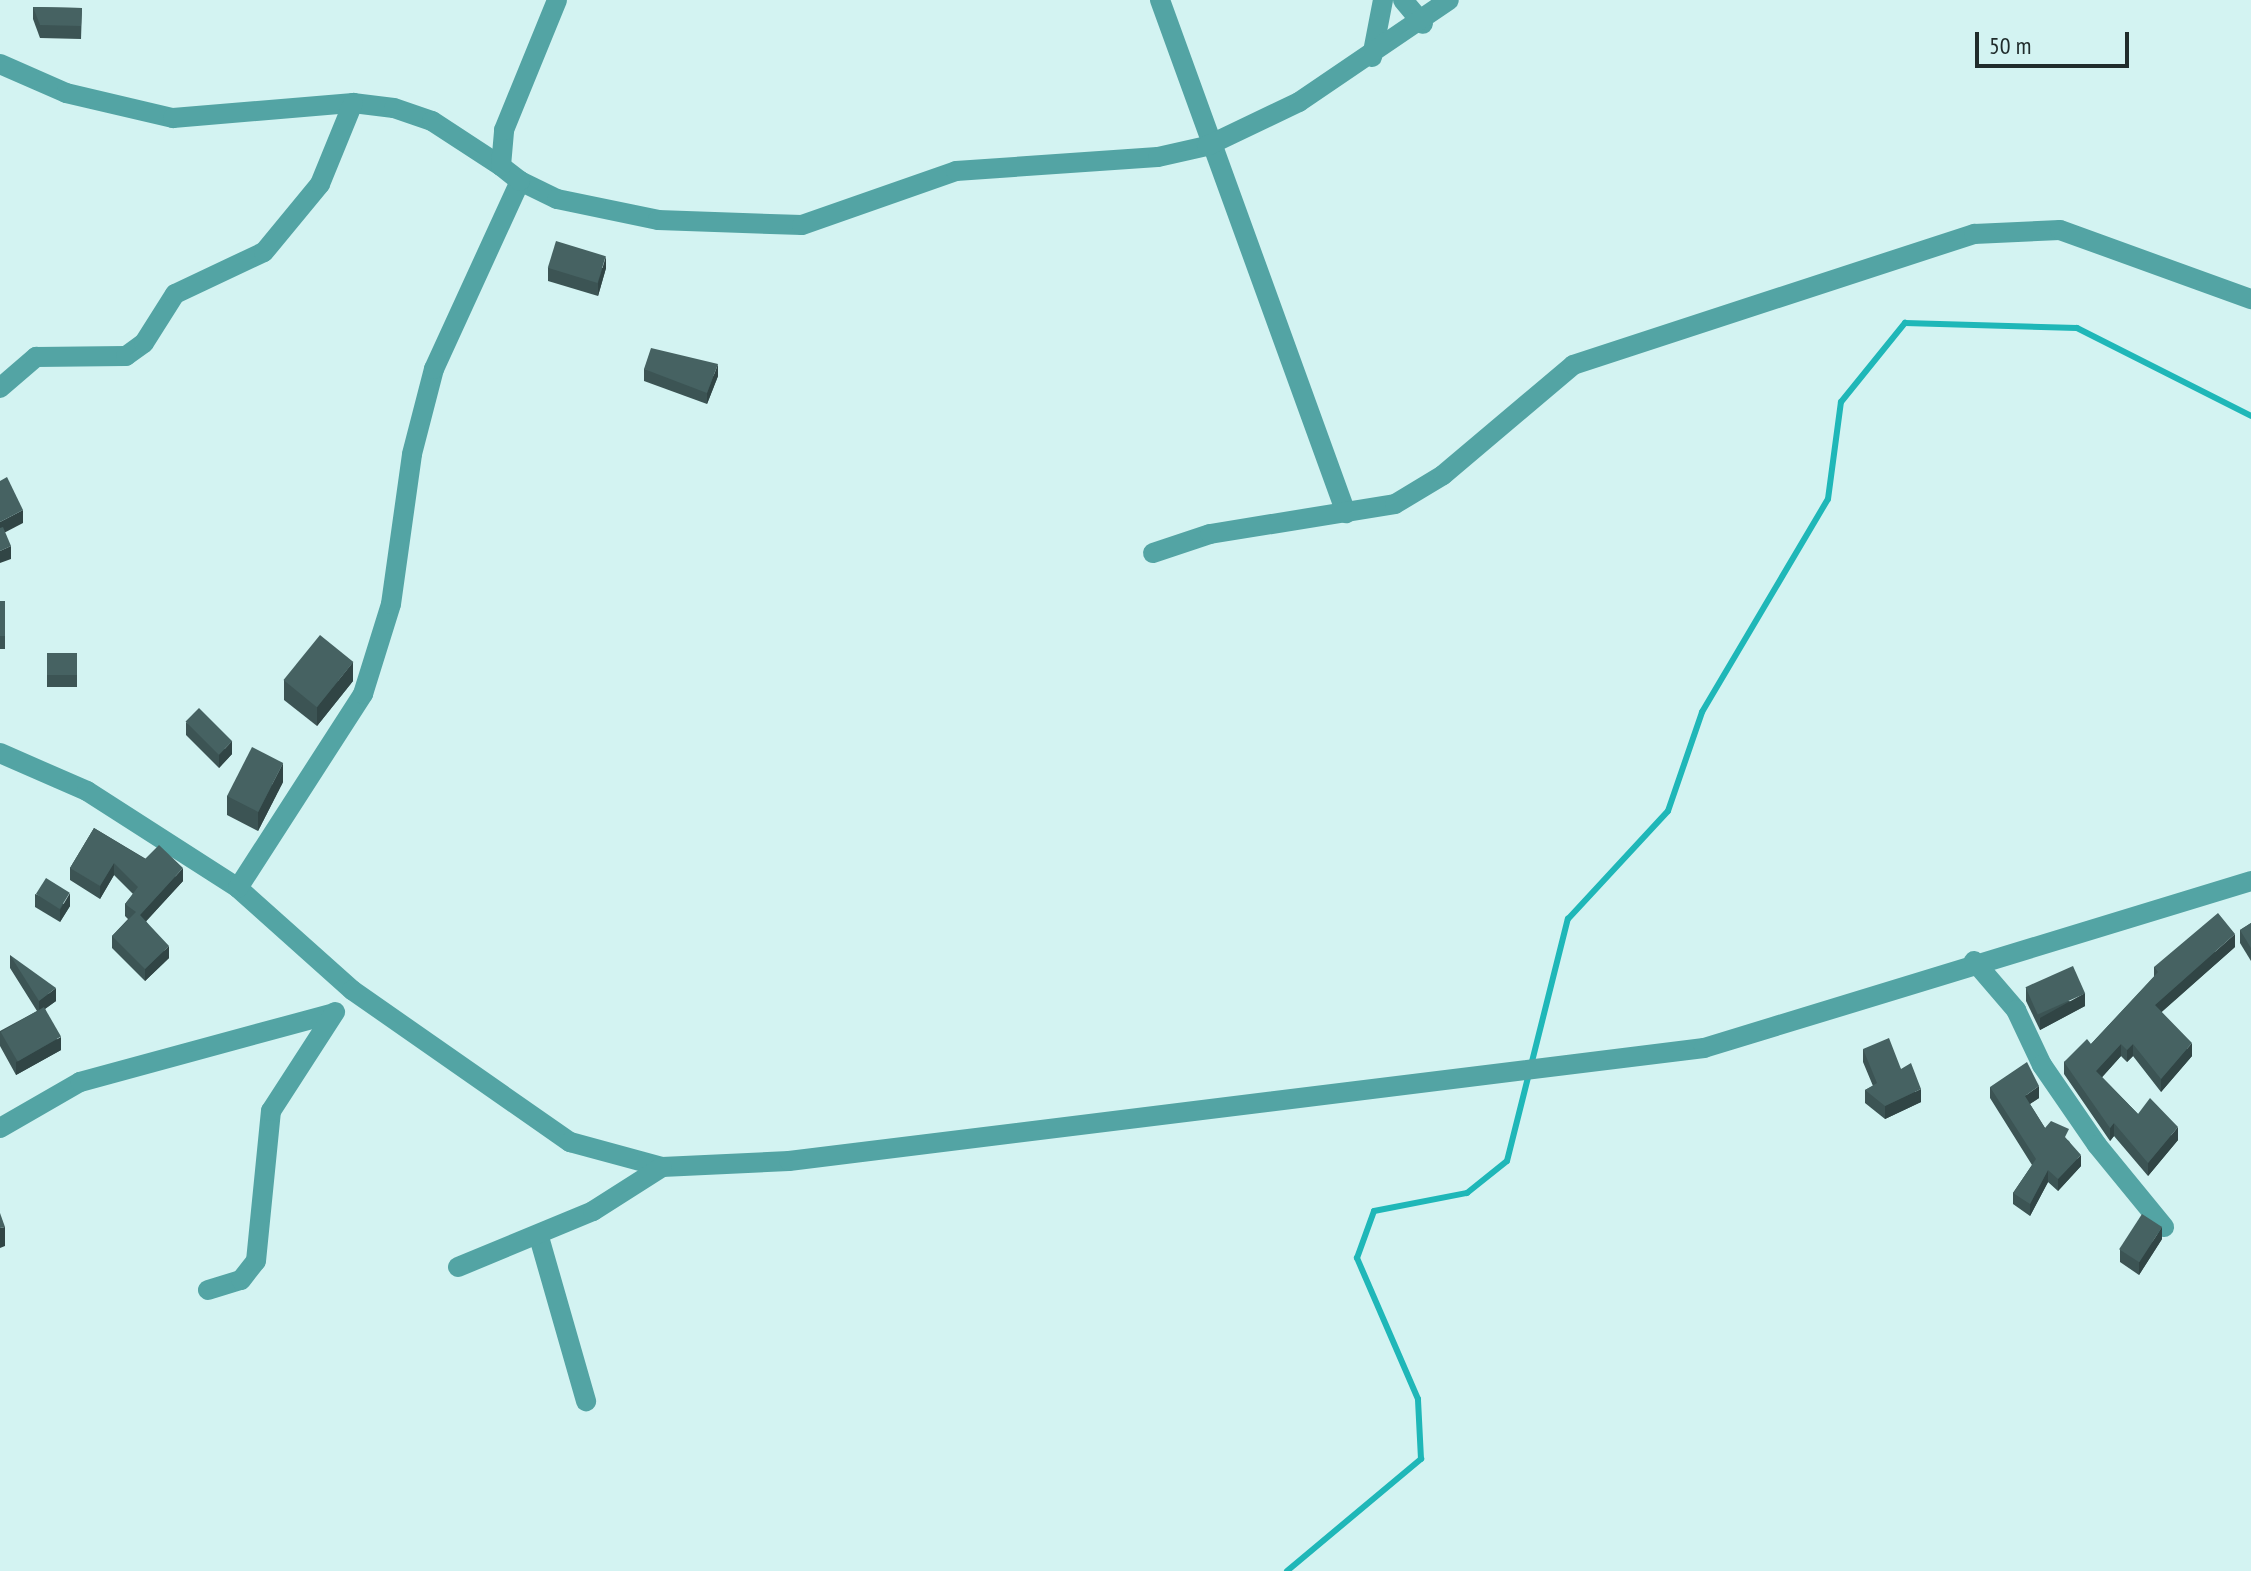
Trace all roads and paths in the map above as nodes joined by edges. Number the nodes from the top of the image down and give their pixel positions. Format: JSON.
{"nodes":[{"id":1,"x":557,"y":0,"type":"edge"},
{"id":2,"x":1160,"y":0,"type":"edge"},
{"id":3,"x":1383,"y":0,"type":"edge"},
{"id":4,"x":1403,"y":0,"type":"edge"},
{"id":5,"x":1449,"y":0,"type":"edge"},
{"id":6,"x":1423,"y":24,"type":"junction"},
{"id":7,"x":1372,"y":57,"type":"junction"},
{"id":8,"x":0,"y":64,"type":"edge"},
{"id":9,"x":353,"y":103,"type":"junction"},
{"id":10,"x":1207,"y":146,"type":"junction"},
{"id":11,"x":501,"y":166,"type":"junction"},
{"id":12,"x":520,"y":181,"type":"junction"},
{"id":13,"x":2251,"y":299,"type":"edge"},
{"id":14,"x":0,"y":388,"type":"edge"},
{"id":15,"x":1346,"y":513,"type":"junction"},
{"id":16,"x":1153,"y":553,"type":"dead end"},
{"id":17,"x":0,"y":753,"type":"edge"},
{"id":18,"x":2251,"y":881,"type":"edge"},
{"id":19,"x":238,"y":888,"type":"junction"},
{"id":20,"x":1974,"y":961,"type":"junction"},
{"id":21,"x":352,"y":990,"type":"junction"},
{"id":22,"x":334,"y":1013,"type":"junction"},
{"id":23,"x":0,"y":1128,"type":"edge"},
{"id":24,"x":662,"y":1167,"type":"junction"},
{"id":25,"x":2164,"y":1227,"type":"edge"},
{"id":26,"x":539,"y":1237,"type":"junction"},
{"id":27,"x":458,"y":1267,"type":"dead end"},
{"id":28,"x":208,"y":1290,"type":"dead end"},
{"id":29,"x":586,"y":1401,"type":"dead end"}],
"edges":[{"from":1,"to":11,"type":"street"},
{"from":2,"to":10,"type":"street"},
{"from":3,"to":7,"type":"street"},
{"from":4,"to":6,"type":"street"},
{"from":5,"to":6,"type":"street"},
{"from":6,"to":7,"type":"street"},
{"from":7,"to":10,"type":"street"},
{"from":8,"to":9,"type":"street"},
{"from":9,"to":11,"type":"street"},
{"from":9,"to":14,"type":"street"},
{"from":10,"to":12,"type":"street"},
{"from":10,"to":15,"type":"street"},
{"from":11,"to":12,"type":"street"},
{"from":12,"to":19,"type":"street"},
{"from":13,"to":15,"type":"street"},
{"from":15,"to":16,"type":"street"},
{"from":17,"to":19,"type":"street"},
{"from":18,"to":20,"type":"street"},
{"from":19,"to":21,"type":"street"},
{"from":20,"to":24,"type":"street"},
{"from":20,"to":25,"type":"street"},
{"from":21,"to":22,"type":"street"},
{"from":21,"to":24,"type":"street"},
{"from":22,"to":23,"type":"street"},
{"from":22,"to":28,"type":"street"},
{"from":24,"to":26,"type":"street"},
{"from":26,"to":27,"type":"street"},
{"from":26,"to":29,"type":"street"}]}
